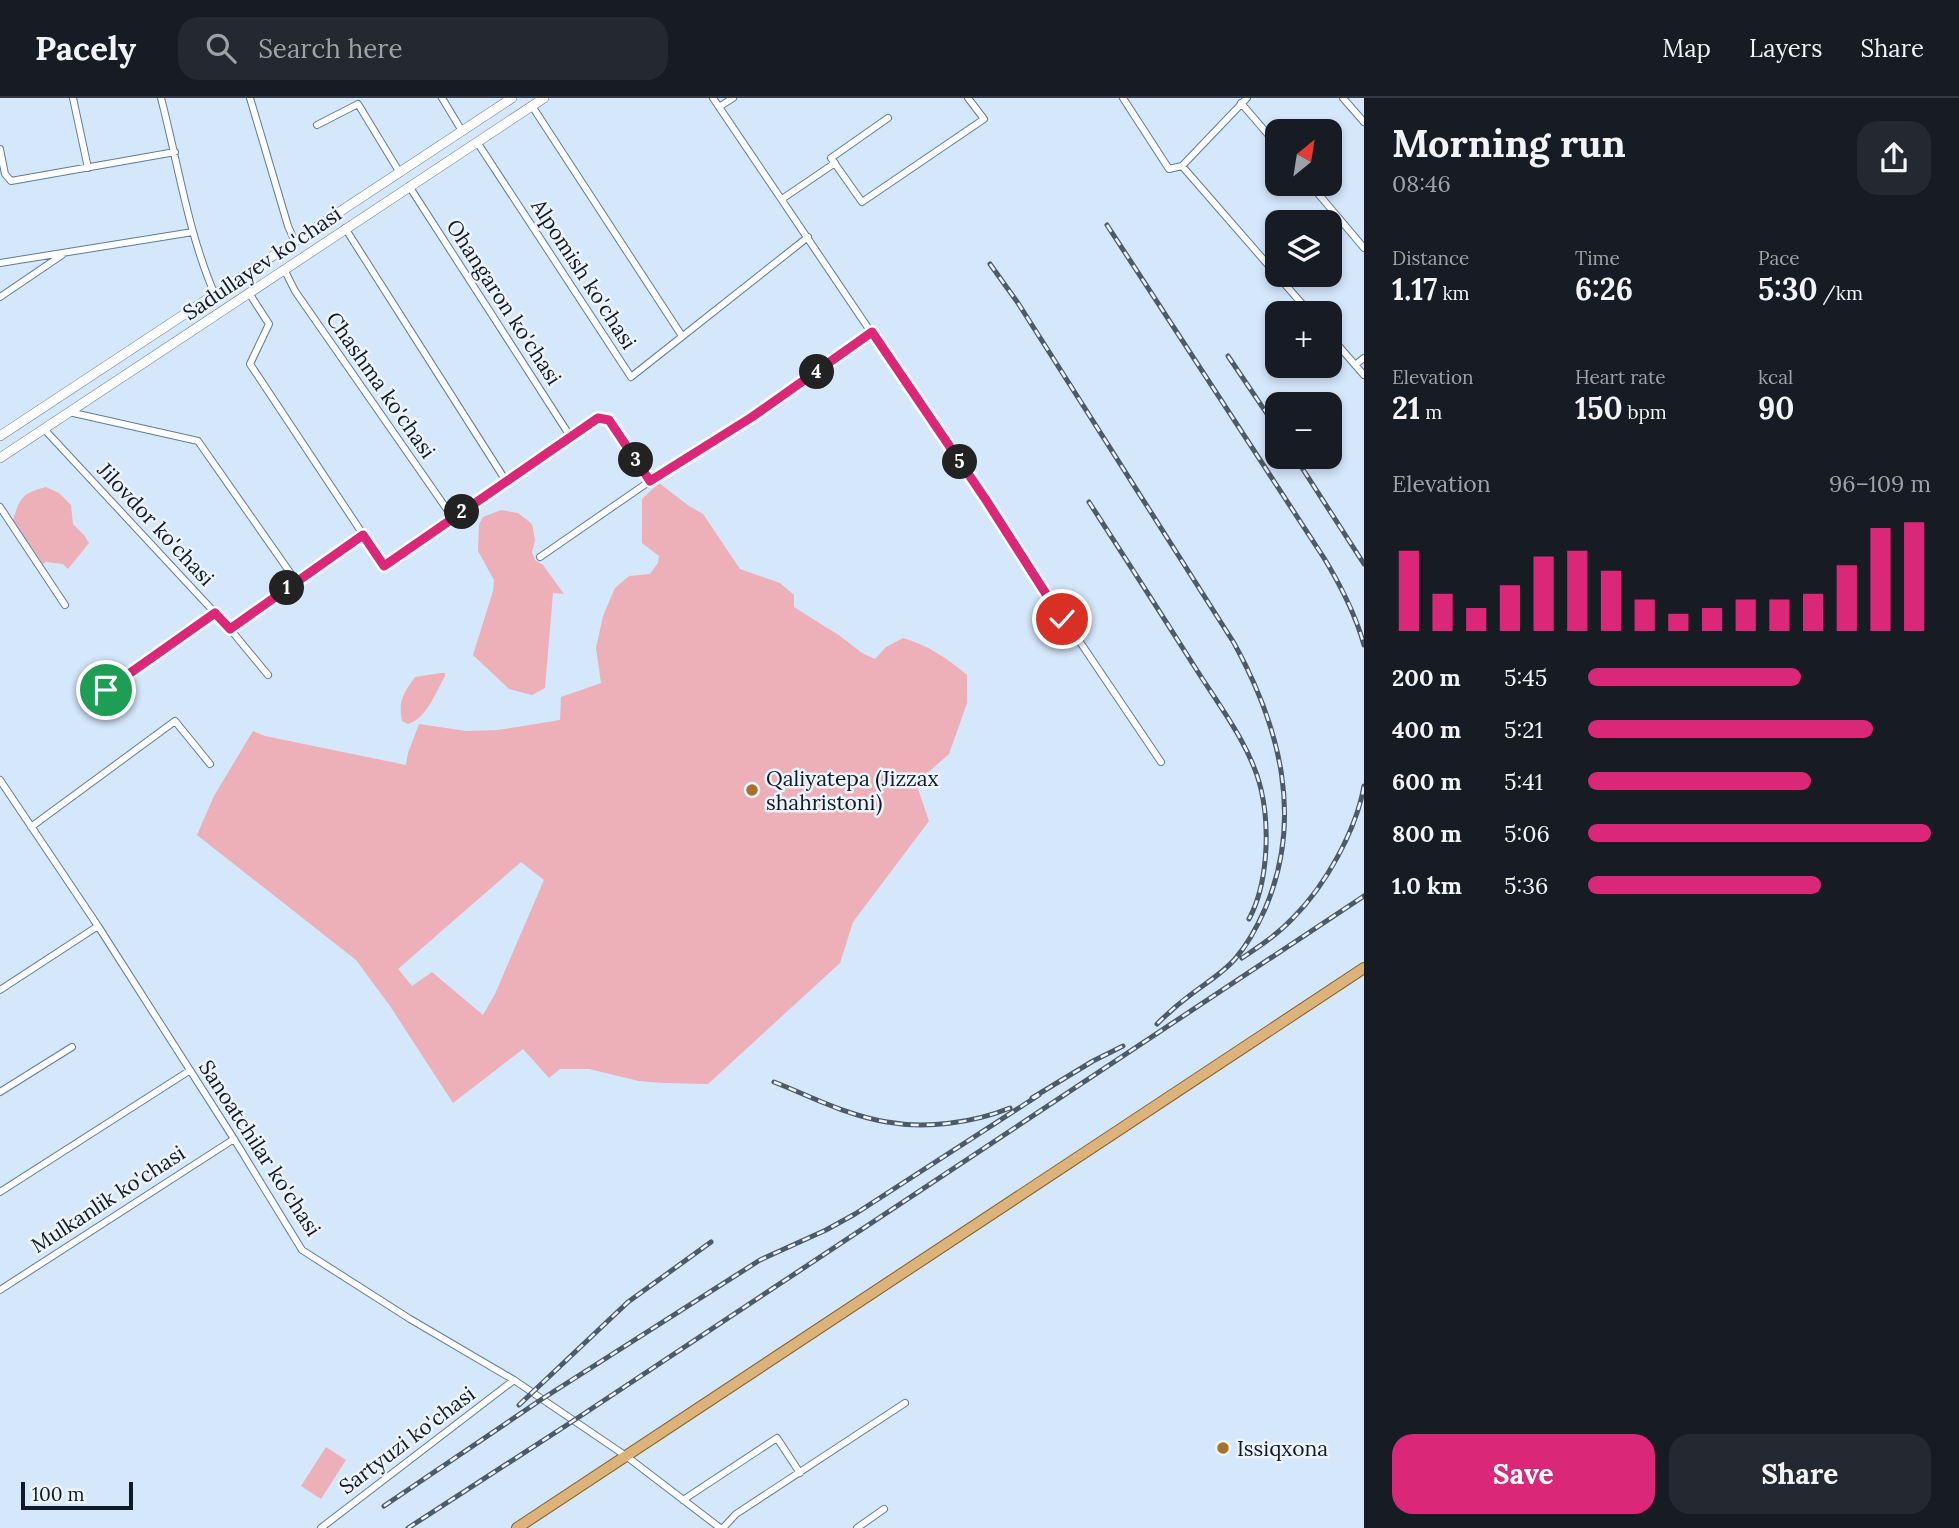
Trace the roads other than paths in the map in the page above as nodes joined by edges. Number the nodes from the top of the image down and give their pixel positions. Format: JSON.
{"nodes":[{"id":1,"x":73,"y":98,"type":"edge"},
{"id":2,"x":161,"y":98,"type":"edge"},
{"id":3,"x":250,"y":98,"type":"edge"},
{"id":4,"x":442,"y":98,"type":"edge"},
{"id":5,"x":512,"y":98,"type":"edge"},
{"id":6,"x":544,"y":98,"type":"edge"},
{"id":7,"x":713,"y":98,"type":"edge"},
{"id":8,"x":733,"y":98,"type":"edge"},
{"id":9,"x":968,"y":98,"type":"edge"},
{"id":10,"x":1123,"y":98,"type":"edge"},
{"id":11,"x":1343,"y":98,"type":"edge"},
{"id":12,"x":1244,"y":101,"type":"edge"},
{"id":13,"x":532,"y":106,"type":"junction"},
{"id":14,"x":719,"y":107,"type":"junction"},
{"id":15,"x":888,"y":118,"type":"dead end"},
{"id":16,"x":1364,"y":122,"type":"edge"},
{"id":17,"x":317,"y":125,"type":"dead end"},
{"id":18,"x":1265,"y":129,"type":"edge"},
{"id":19,"x":462,"y":131,"type":"junction"},
{"id":20,"x":477,"y":142,"type":"junction"},
{"id":21,"x":0,"y":149,"type":"edge"},
{"id":22,"x":176,"y":152,"type":"junction"},
{"id":23,"x":835,"y":163,"type":"junction"},
{"id":24,"x":1182,"y":166,"type":"junction"},
{"id":25,"x":88,"y":167,"type":"junction"},
{"id":26,"x":400,"y":173,"type":"junction"},
{"id":27,"x":409,"y":186,"type":"junction"},
{"id":28,"x":1320,"y":196,"type":"edge"},
{"id":29,"x":782,"y":199,"type":"junction"},
{"id":30,"x":345,"y":228,"type":"junction"},
{"id":31,"x":193,"y":232,"type":"junction"},
{"id":32,"x":808,"y":237,"type":"junction"},
{"id":33,"x":295,"y":242,"type":"junction"},
{"id":34,"x":1364,"y":248,"type":"edge"},
{"id":35,"x":64,"y":254,"type":"junction"},
{"id":36,"x":0,"y":263,"type":"edge"},
{"id":37,"x":284,"y":269,"type":"junction"},
{"id":38,"x":249,"y":293,"type":"junction"},
{"id":39,"x":215,"y":295,"type":"junction"},
{"id":40,"x":0,"y":297,"type":"edge"},
{"id":41,"x":1300,"y":301,"type":"edge"},
{"id":42,"x":872,"y":332,"type":"junction"},
{"id":43,"x":682,"y":337,"type":"junction"},
{"id":44,"x":1342,"y":350,"type":"edge"},
{"id":45,"x":1364,"y":358,"type":"edge"},
{"id":46,"x":1355,"y":365,"type":"junction"},
{"id":47,"x":1364,"y":375,"type":"edge"},
{"id":48,"x":69,"y":412,"type":"junction"},
{"id":49,"x":44,"y":429,"type":"junction"},
{"id":50,"x":0,"y":436,"type":"edge"},
{"id":51,"x":570,"y":436,"type":"junction"},
{"id":52,"x":0,"y":458,"type":"edge"},
{"id":53,"x":506,"y":481,"type":"junction"},
{"id":54,"x":650,"y":481,"type":"junction"},
{"id":55,"x":0,"y":507,"type":"edge"},
{"id":56,"x":453,"y":518,"type":"junction"},
{"id":57,"x":363,"y":535,"type":"junction"},
{"id":58,"x":540,"y":556,"type":"dead end"},
{"id":59,"x":296,"y":581,"type":"junction"},
{"id":60,"x":65,"y":605,"type":"dead end"},
{"id":61,"x":215,"y":613,"type":"junction"},
{"id":62,"x":230,"y":629,"type":"junction"},
{"id":63,"x":268,"y":675,"type":"dead end"},
{"id":64,"x":106,"y":690,"type":"dead end"},
{"id":65,"x":1161,"y":762,"type":"dead end"},
{"id":66,"x":210,"y":764,"type":"dead end"},
{"id":67,"x":0,"y":780,"type":"edge"},
{"id":68,"x":31,"y":827,"type":"junction"},
{"id":69,"x":97,"y":926,"type":"junction"},
{"id":70,"x":1364,"y":968,"type":"edge"},
{"id":71,"x":0,"y":990,"type":"edge"},
{"id":72,"x":72,"y":1047,"type":"dead end"},
{"id":73,"x":189,"y":1071,"type":"junction"},
{"id":74,"x":0,"y":1092,"type":"edge"},
{"id":75,"x":234,"y":1139,"type":"junction"},
{"id":76,"x":0,"y":1192,"type":"edge"},
{"id":77,"x":0,"y":1290,"type":"edge"},
{"id":78,"x":514,"y":1380,"type":"junction"},
{"id":79,"x":905,"y":1403,"type":"dead end"},
{"id":80,"x":626,"y":1456,"type":"junction"},
{"id":81,"x":800,"y":1473,"type":"junction"},
{"id":82,"x":683,"y":1500,"type":"junction"},
{"id":83,"x":884,"y":1509,"type":"dead end"},
{"id":84,"x":321,"y":1528,"type":"edge"},
{"id":85,"x":517,"y":1528,"type":"edge"},
{"id":86,"x":722,"y":1528,"type":"edge"},
{"id":87,"x":858,"y":1528,"type":"edge"}],
"edges":[{"from":1,"to":25,"type":"street"},
{"from":2,"to":22,"type":"street"},
{"from":3,"to":33,"type":"street"},
{"from":4,"to":19,"type":"street"},
{"from":5,"to":19,"type":"main road","name":"Sadullayev ko'chasi"},
{"from":6,"to":13,"type":"main road","name":"Sadullayev ko'chasi"},
{"from":7,"to":14,"type":"street"},
{"from":8,"to":14,"type":"street"},
{"from":9,"to":23,"type":"street"},
{"from":10,"to":24,"type":"street"},
{"from":11,"to":16,"type":"street"},
{"from":12,"to":18,"type":"street"},
{"from":12,"to":24,"type":"street"},
{"from":13,"to":20,"type":"main road","name":"Sadullayev ko'chasi"},
{"from":13,"to":43,"type":"street"},
{"from":14,"to":29,"type":"street"},
{"from":15,"to":23,"type":"street"},
{"from":17,"to":26,"type":"street"},
{"from":19,"to":26,"type":"main road","name":"Sadullayev ko'chasi"},
{"from":20,"to":27,"type":"main road","name":"Sadullayev ko'chasi"},
{"from":20,"to":43,"type":"street","name":"Alpomish ko'chasi"},
{"from":21,"to":25,"type":"street"},
{"from":22,"to":25,"type":"street"},
{"from":22,"to":31,"type":"street"},
{"from":23,"to":29,"type":"street"},
{"from":24,"to":41,"type":"street"},
{"from":26,"to":33,"type":"main road","name":"Sadullayev ko'chasi"},
{"from":27,"to":30,"type":"main road","name":"Sadullayev ko'chasi"},
{"from":27,"to":51,"type":"street","name":"Ohangaron ko'chasi"},
{"from":28,"to":34,"type":"street"},
{"from":29,"to":32,"type":"street"},
{"from":30,"to":37,"type":"main road","name":"Sadullayev ko'chasi"},
{"from":30,"to":53,"type":"street"},
{"from":31,"to":35,"type":"street"},
{"from":31,"to":39,"type":"street"},
{"from":32,"to":42,"type":"street"},
{"from":32,"to":43,"type":"street","name":"Alpomish ko'chasi"},
{"from":33,"to":39,"type":"main road","name":"Sadullayev ko'chasi"},
{"from":35,"to":36,"type":"street"},
{"from":35,"to":40,"type":"street"},
{"from":37,"to":38,"type":"main road","name":"Sadullayev ko'chasi"},
{"from":37,"to":56,"type":"street","name":"Chashma ko'chasi"},
{"from":38,"to":48,"type":"main road","name":"Sadullayev ko'chasi"},
{"from":38,"to":57,"type":"street"},
{"from":39,"to":50,"type":"main road","name":"Sadullayev ko'chasi"},
{"from":42,"to":54,"type":"street"},
{"from":42,"to":65,"type":"street"},
{"from":44,"to":46,"type":"street"},
{"from":45,"to":46,"type":"street"},
{"from":46,"to":47,"type":"street"},
{"from":48,"to":49,"type":"main road","name":"Sadullayev ko'chasi"},
{"from":48,"to":59,"type":"street"},
{"from":49,"to":52,"type":"main road","name":"Sadullayev ko'chasi"},
{"from":49,"to":61,"type":"street","name":"Jilovdor ko'chasi"},
{"from":51,"to":53,"type":"street"},
{"from":51,"to":54,"type":"street"},
{"from":53,"to":56,"type":"street"},
{"from":54,"to":58,"type":"street"},
{"from":55,"to":60,"type":"street"},
{"from":56,"to":57,"type":"street"},
{"from":57,"to":59,"type":"street"},
{"from":59,"to":62,"type":"street"},
{"from":61,"to":62,"type":"street","name":"Jilovdor ko'chasi"},
{"from":61,"to":64,"type":"street"},
{"from":62,"to":63,"type":"street","name":"Jilovdor ko'chasi"},
{"from":66,"to":68,"type":"street"},
{"from":67,"to":68,"type":"street","name":"Sanoatchilar ko'chasi"},
{"from":68,"to":69,"type":"street","name":"Sanoatchilar ko'chasi"},
{"from":69,"to":71,"type":"street"},
{"from":69,"to":73,"type":"street","name":"Sanoatchilar ko'chasi"},
{"from":70,"to":80,"type":"main road"},
{"from":72,"to":74,"type":"street"},
{"from":73,"to":75,"type":"street","name":"Sanoatchilar ko'chasi"},
{"from":73,"to":76,"type":"street"},
{"from":75,"to":77,"type":"street","name":"Mulkanlik ko'chasi"},
{"from":75,"to":78,"type":"street","name":"Sanoatchilar ko'chasi"},
{"from":78,"to":80,"type":"street","name":"Sanoatchilar ko'chasi"},
{"from":78,"to":84,"type":"street","name":"Sartyuzi ko'chasi"},
{"from":79,"to":81,"type":"street"},
{"from":80,"to":82,"type":"street","name":"Sanoatchilar ko'chasi"},
{"from":80,"to":85,"type":"main road"},
{"from":81,"to":82,"type":"street"},
{"from":81,"to":86,"type":"street"},
{"from":82,"to":86,"type":"street","name":"Sanoatchilar ko'chasi"},
{"from":83,"to":87,"type":"street"}]}
